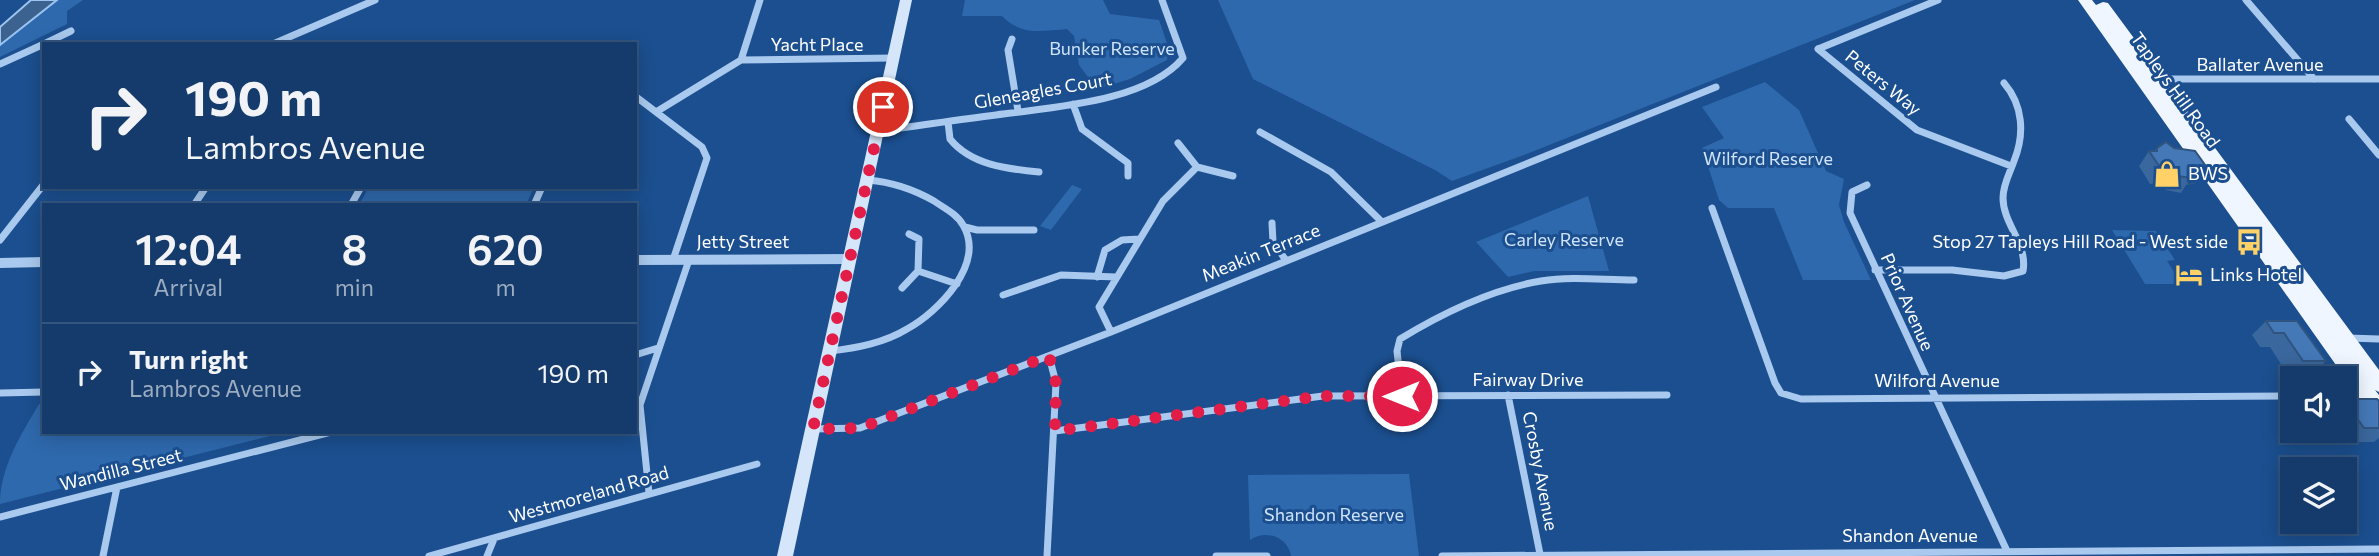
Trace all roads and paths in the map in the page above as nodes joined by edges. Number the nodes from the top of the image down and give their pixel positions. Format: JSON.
{"nodes":[{"id":1,"x":375,"y":0,"type":"edge"},
{"id":2,"x":760,"y":0,"type":"edge"},
{"id":3,"x":906,"y":0,"type":"edge"},
{"id":4,"x":1162,"y":0,"type":"edge"},
{"id":5,"x":1938,"y":0,"type":"edge"},
{"id":6,"x":2085,"y":0,"type":"edge"},
{"id":7,"x":2099,"y":0,"type":"edge"},
{"id":8,"x":2246,"y":0,"type":"edge"},
{"id":9,"x":71,"y":31,"type":"dead end"},
{"id":10,"x":1012,"y":39,"type":"dead end"},
{"id":11,"x":48,"y":42,"type":"edge"},
{"id":12,"x":278,"y":42,"type":"edge"},
{"id":13,"x":42,"y":45,"type":"edge"},
{"id":14,"x":893,"y":58,"type":"junction"},
{"id":15,"x":741,"y":60,"type":"junction"},
{"id":16,"x":0,"y":64,"type":"edge"},
{"id":17,"x":2149,"y":79,"type":"junction"},
{"id":18,"x":2314,"y":79,"type":"junction"},
{"id":19,"x":2379,"y":79,"type":"edge"},
{"id":20,"x":2004,"y":83,"type":"dead end"},
{"id":21,"x":1716,"y":87,"type":"dead end"},
{"id":22,"x":637,"y":98,"type":"edge"},
{"id":23,"x":1073,"y":104,"type":"junction"},
{"id":24,"x":1018,"y":111,"type":"junction"},
{"id":25,"x":656,"y":112,"type":"junction"},
{"id":26,"x":2349,"y":119,"type":"dead end"},
{"id":27,"x":947,"y":122,"type":"junction"},
{"id":28,"x":878,"y":131,"type":"junction"},
{"id":29,"x":1260,"y":132,"type":"dead end"},
{"id":30,"x":1178,"y":143,"type":"dead end"},
{"id":31,"x":2379,"y":155,"type":"edge"},
{"id":32,"x":2011,"y":166,"type":"junction"},
{"id":33,"x":1196,"y":167,"type":"junction"},
{"id":34,"x":1040,"y":172,"type":"dead end"},
{"id":35,"x":1128,"y":176,"type":"dead end"},
{"id":36,"x":1233,"y":176,"type":"dead end"},
{"id":37,"x":868,"y":180,"type":"junction"},
{"id":38,"x":1867,"y":185,"type":"dead end"},
{"id":39,"x":42,"y":187,"type":"edge"},
{"id":40,"x":1712,"y":208,"type":"dead end"},
{"id":41,"x":1382,"y":222,"type":"junction"},
{"id":42,"x":1272,"y":223,"type":"dead end"},
{"id":43,"x":965,"y":227,"type":"junction"},
{"id":44,"x":1034,"y":230,"type":"dead end"},
{"id":45,"x":909,"y":234,"type":"dead end"},
{"id":46,"x":1139,"y":239,"type":"junction"},
{"id":47,"x":0,"y":240,"type":"edge"},
{"id":48,"x":850,"y":259,"type":"junction"},
{"id":49,"x":1285,"y":259,"type":"junction"},
{"id":50,"x":637,"y":260,"type":"edge"},
{"id":51,"x":673,"y":260,"type":"junction"},
{"id":52,"x":689,"y":260,"type":"junction"},
{"id":53,"x":0,"y":262,"type":"edge"},
{"id":54,"x":42,"y":262,"type":"edge"},
{"id":55,"x":1875,"y":270,"type":"junction"},
{"id":56,"x":918,"y":271,"type":"junction"},
{"id":57,"x":1097,"y":277,"type":"junction"},
{"id":58,"x":1116,"y":277,"type":"junction"},
{"id":59,"x":1634,"y":280,"type":"dead end"},
{"id":60,"x":957,"y":284,"type":"junction"},
{"id":61,"x":902,"y":288,"type":"dead end"},
{"id":62,"x":1003,"y":295,"type":"dead end"},
{"id":63,"x":1111,"y":332,"type":"junction"},
{"id":64,"x":2379,"y":339,"type":"edge"},
{"id":65,"x":2343,"y":347,"type":"junction"},
{"id":66,"x":658,"y":348,"type":"junction"},
{"id":67,"x":830,"y":351,"type":"junction"},
{"id":68,"x":637,"y":354,"type":"edge"},
{"id":69,"x":1049,"y":356,"type":"junction"},
{"id":70,"x":42,"y":392,"type":"edge"},
{"id":71,"x":0,"y":393,"type":"edge"},
{"id":72,"x":1508,"y":395,"type":"junction"},
{"id":73,"x":1667,"y":395,"type":"dead end"},
{"id":74,"x":1402,"y":396,"type":"junction"},
{"id":75,"x":2280,"y":396,"type":"edge"},
{"id":76,"x":2357,"y":396,"type":"edge"},
{"id":77,"x":1933,"y":397,"type":"junction"},
{"id":78,"x":2376,"y":397,"type":"edge"},
{"id":79,"x":813,"y":429,"type":"junction"},
{"id":80,"x":1055,"y":431,"type":"junction"},
{"id":81,"x":323,"y":434,"type":"edge"},
{"id":82,"x":757,"y":464,"type":"dead end"},
{"id":83,"x":117,"y":487,"type":"junction"},
{"id":84,"x":649,"y":493,"type":"junction"},
{"id":85,"x":0,"y":517,"type":"edge"},
{"id":86,"x":494,"y":538,"type":"junction"},
{"id":87,"x":2379,"y":549,"type":"edge"},
{"id":88,"x":2007,"y":551,"type":"junction"},
{"id":89,"x":2272,"y":553,"type":"edge"},
{"id":90,"x":1540,"y":554,"type":"junction"},
{"id":91,"x":1852,"y":554,"type":"edge"},
{"id":92,"x":2063,"y":554,"type":"edge"},
{"id":93,"x":1642,"y":555,"type":"edge"},
{"id":94,"x":103,"y":556,"type":"edge"},
{"id":95,"x":429,"y":556,"type":"edge"},
{"id":96,"x":487,"y":556,"type":"edge"},
{"id":97,"x":785,"y":556,"type":"edge"},
{"id":98,"x":1047,"y":556,"type":"edge"},
{"id":99,"x":1216,"y":556,"type":"edge"},
{"id":100,"x":1267,"y":556,"type":"edge"},
{"id":101,"x":1442,"y":556,"type":"edge"}],
"edges":[{"from":1,"to":12,"type":"street"},
{"from":2,"to":15,"type":"street"},
{"from":3,"to":14,"type":"main road"},
{"from":4,"to":23,"type":"street","name":"Gleneagles Court"},
{"from":5,"to":32,"type":"street","name":"Peters Way"},
{"from":6,"to":17,"type":"main road","name":"Tapleys Hill Road"},
{"from":7,"to":17,"type":"main road","name":"Tapleys Hill Road"},
{"from":8,"to":18,"type":"street"},
{"from":9,"to":11,"type":"street"},
{"from":10,"to":24,"type":"street"},
{"from":13,"to":16,"type":"street"},
{"from":14,"to":15,"type":"street","name":"Yacht Place"},
{"from":14,"to":28,"type":"main road"},
{"from":15,"to":25,"type":"street"},
{"from":17,"to":18,"type":"street","name":"Ballater Avenue"},
{"from":17,"to":65,"type":"main road","name":"Tapleys Hill Road"},
{"from":17,"to":65,"type":"main road","name":"Tapleys Hill Road"},
{"from":18,"to":19,"type":"street","name":"Ballater Avenue"},
{"from":20,"to":32,"type":"street"},
{"from":21,"to":41,"type":"street","name":"Meakin Terrace"},
{"from":22,"to":25,"type":"street"},
{"from":23,"to":24,"type":"street","name":"Gleneagles Court"},
{"from":23,"to":35,"type":"street"},
{"from":24,"to":27,"type":"street","name":"Gleneagles Court"},
{"from":25,"to":51,"type":"street"},
{"from":26,"to":31,"type":"street"},
{"from":27,"to":28,"type":"street","name":"Gleneagles Court"},
{"from":27,"to":34,"type":"street"},
{"from":28,"to":37,"type":"main road"},
{"from":29,"to":41,"type":"street"},
{"from":30,"to":33,"type":"street"},
{"from":32,"to":55,"type":"street"},
{"from":33,"to":36,"type":"street"},
{"from":33,"to":46,"type":"street"},
{"from":37,"to":43,"type":"street"},
{"from":37,"to":48,"type":"main road"},
{"from":38,"to":55,"type":"street","name":"Prior Avenue"},
{"from":39,"to":47,"type":"street"},
{"from":40,"to":77,"type":"street","name":"Wilford Avenue"},
{"from":41,"to":49,"type":"street","name":"Meakin Terrace"},
{"from":42,"to":49,"type":"street"},
{"from":43,"to":44,"type":"street"},
{"from":43,"to":60,"type":"street"},
{"from":45,"to":56,"type":"street"},
{"from":46,"to":57,"type":"street"},
{"from":46,"to":58,"type":"street"},
{"from":48,"to":52,"type":"street","name":"Jetty Street"},
{"from":48,"to":67,"type":"main road"},
{"from":49,"to":63,"type":"street","name":"Meakin Terrace"},
{"from":50,"to":51,"type":"street","name":"Jetty Street"},
{"from":51,"to":52,"type":"street","name":"Jetty Street"},
{"from":52,"to":66,"type":"street"},
{"from":53,"to":54,"type":"street"},
{"from":55,"to":77,"type":"street","name":"Prior Avenue"},
{"from":56,"to":60,"type":"street"},
{"from":56,"to":61,"type":"street"},
{"from":57,"to":58,"type":"street"},
{"from":57,"to":62,"type":"street"},
{"from":58,"to":63,"type":"street"},
{"from":59,"to":74,"type":"street"},
{"from":60,"to":67,"type":"street"},
{"from":63,"to":69,"type":"street","name":"Meakin Terrace"},
{"from":64,"to":65,"type":"street"},
{"from":65,"to":78,"type":"main road","name":"Tapleys Hill Road"},
{"from":66,"to":68,"type":"street"},
{"from":66,"to":84,"type":"street"},
{"from":67,"to":79,"type":"main road"},
{"from":69,"to":79,"type":"street","name":"Meakin Terrace"},
{"from":69,"to":80,"type":"street"},
{"from":70,"to":71,"type":"street"},
{"from":72,"to":73,"type":"street","name":"Fairway Drive"},
{"from":72,"to":74,"type":"street","name":"Fairway Drive"},
{"from":72,"to":90,"type":"street","name":"Crosby Avenue"},
{"from":74,"to":80,"type":"street","name":"Fairway Drive"},
{"from":75,"to":77,"type":"street","name":"Wilford Avenue"},
{"from":76,"to":78,"type":"street"},
{"from":77,"to":88,"type":"street","name":"Prior Avenue"},
{"from":79,"to":97,"type":"main road"},
{"from":80,"to":98,"type":"street"},
{"from":81,"to":83,"type":"street","name":"Wandilla Street"},
{"from":82,"to":84,"type":"street","name":"Westmoreland Road"},
{"from":83,"to":85,"type":"street","name":"Wandilla Street"},
{"from":83,"to":94,"type":"street"},
{"from":84,"to":86,"type":"street","name":"Westmoreland Road"},
{"from":86,"to":95,"type":"street","name":"Westmoreland Road"},
{"from":86,"to":96,"type":"street"},
{"from":87,"to":89,"type":"street","name":"Shandon Avenue"},
{"from":88,"to":91,"type":"street","name":"Shandon Avenue"},
{"from":88,"to":92,"type":"street","name":"Shandon Avenue"},
{"from":89,"to":92,"type":"street","name":"Shandon Avenue"},
{"from":90,"to":93,"type":"street","name":"Shandon Avenue"},
{"from":90,"to":101,"type":"street","name":"Shandon Avenue"},
{"from":91,"to":93,"type":"street","name":"Shandon Avenue"},
{"from":99,"to":100,"type":"street"}]}
